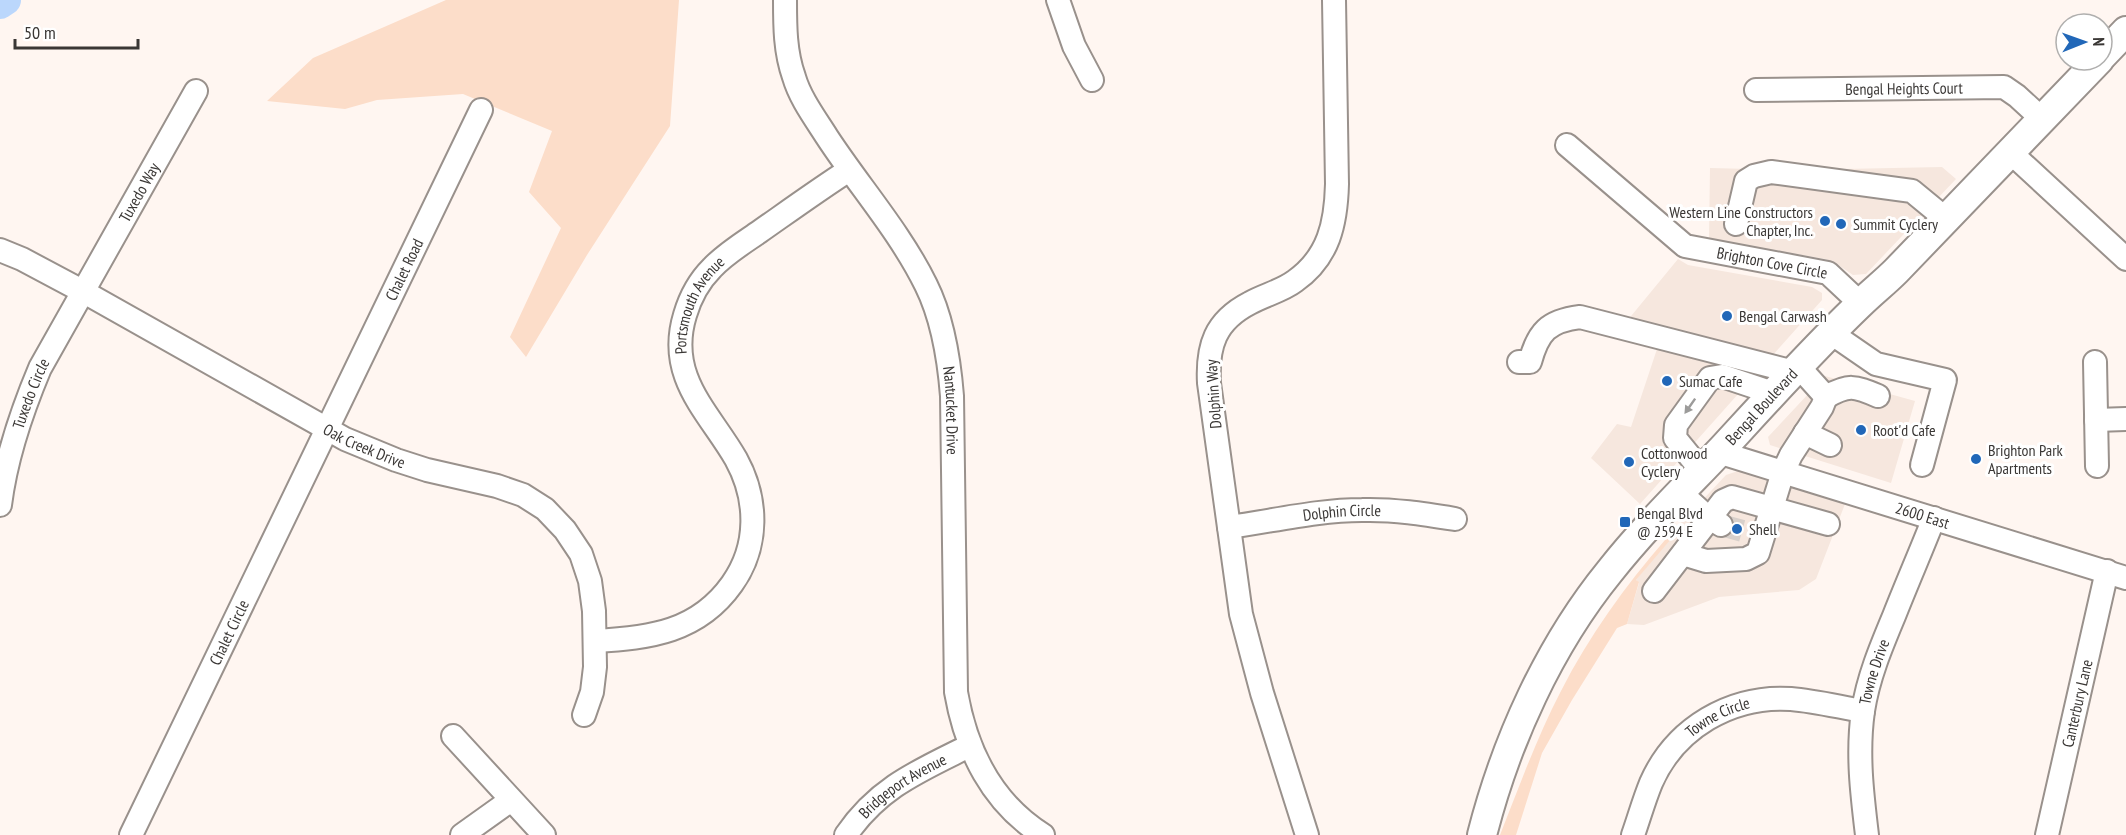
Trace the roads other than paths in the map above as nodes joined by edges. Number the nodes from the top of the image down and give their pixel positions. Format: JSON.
{"nodes":[{"id":1,"x":785,"y":0,"type":"edge"},
{"id":2,"x":1058,"y":0,"type":"edge"},
{"id":3,"x":1334,"y":0,"type":"edge"},
{"id":4,"x":2126,"y":31,"type":"edge"},
{"id":5,"x":2114,"y":44,"type":"edge"},
{"id":6,"x":2087,"y":72,"type":"edge"},
{"id":7,"x":1092,"y":80,"type":"dead end"},
{"id":8,"x":1756,"y":90,"type":"dead end"},
{"id":9,"x":196,"y":91,"type":"dead end"},
{"id":10,"x":481,"y":110,"type":"dead end"},
{"id":11,"x":2042,"y":119,"type":"junction"},
{"id":12,"x":1567,"y":145,"type":"dead end"},
{"id":13,"x":2010,"y":152,"type":"junction"},
{"id":14,"x":849,"y":170,"type":"junction"},
{"id":15,"x":1946,"y":219,"type":"junction"},
{"id":16,"x":1736,"y":224,"type":"dead end"},
{"id":17,"x":0,"y":250,"type":"edge"},
{"id":18,"x":2126,"y":259,"type":"edge"},
{"id":19,"x":84,"y":292,"type":"junction"},
{"id":20,"x":1860,"y":303,"type":"junction"},
{"id":21,"x":1831,"y":333,"type":"junction"},
{"id":22,"x":1519,"y":362,"type":"dead end"},
{"id":23,"x":2094,"y":362,"type":"dead end"},
{"id":24,"x":1796,"y":369,"type":"junction"},
{"id":25,"x":1773,"y":393,"type":"junction"},
{"id":26,"x":1878,"y":396,"type":"dead end"},
{"id":27,"x":1826,"y":397,"type":"junction"},
{"id":28,"x":2126,"y":418,"type":"edge"},
{"id":29,"x":2096,"y":420,"type":"junction"},
{"id":30,"x":327,"y":429,"type":"junction"},
{"id":31,"x":1805,"y":433,"type":"junction"},
{"id":32,"x":1830,"y":446,"type":"dead end"},
{"id":33,"x":1710,"y":461,"type":"junction"},
{"id":34,"x":1922,"y":465,"type":"dead end"},
{"id":35,"x":2097,"y":466,"type":"dead end"},
{"id":36,"x":1783,"y":472,"type":"junction"},
{"id":37,"x":1680,"y":492,"type":"junction"},
{"id":38,"x":0,"y":505,"type":"edge"},
{"id":39,"x":1773,"y":507,"type":"junction"},
{"id":40,"x":1934,"y":518,"type":"junction"},
{"id":41,"x":1455,"y":519,"type":"dead end"},
{"id":42,"x":1716,"y":522,"type":"junction"},
{"id":43,"x":1828,"y":524,"type":"dead end"},
{"id":44,"x":1229,"y":527,"type":"junction"},
{"id":45,"x":1683,"y":554,"type":"junction"},
{"id":46,"x":2116,"y":575,"type":"edge"},
{"id":47,"x":1654,"y":591,"type":"dead end"},
{"id":48,"x":595,"y":641,"type":"junction"},
{"id":49,"x":1863,"y":711,"type":"junction"},
{"id":50,"x":584,"y":715,"type":"dead end"},
{"id":51,"x":453,"y":736,"type":"dead end"},
{"id":52,"x":969,"y":746,"type":"junction"},
{"id":53,"x":511,"y":800,"type":"junction"},
{"id":54,"x":131,"y":835,"type":"edge"},
{"id":55,"x":462,"y":835,"type":"edge"},
{"id":56,"x":544,"y":835,"type":"edge"},
{"id":57,"x":846,"y":835,"type":"edge"},
{"id":58,"x":1043,"y":835,"type":"edge"},
{"id":59,"x":1308,"y":835,"type":"edge"},
{"id":60,"x":1482,"y":835,"type":"edge"},
{"id":61,"x":1633,"y":835,"type":"edge"},
{"id":62,"x":1867,"y":835,"type":"edge"},
{"id":63,"x":2047,"y":835,"type":"edge"}],
"edges":[{"from":1,"to":14,"type":"street","name":"Nantucket Drive"},
{"from":2,"to":7,"type":"street"},
{"from":3,"to":44,"type":"street","name":"Dolphin Way"},
{"from":4,"to":5,"type":"main road"},
{"from":6,"to":11,"type":"main road","name":"Bengal Boulevard"},
{"from":8,"to":11,"type":"street","name":"Bengal Heights Court"},
{"from":9,"to":19,"type":"street","name":"Tuxedo Way"},
{"from":10,"to":30,"type":"street","name":"Chalet Road"},
{"from":11,"to":13,"type":"main road","name":"Bengal Boulevard"},
{"from":12,"to":20,"type":"street","name":"Brighton Cove Circle"},
{"from":13,"to":15,"type":"main road","name":"Bengal Boulevard"},
{"from":13,"to":18,"type":"street"},
{"from":14,"to":48,"type":"street","name":"Portsmouth Avenue"},
{"from":14,"to":52,"type":"street","name":"Nantucket Drive"},
{"from":15,"to":16,"type":"street"},
{"from":15,"to":20,"type":"main road","name":"Bengal Boulevard"},
{"from":17,"to":19,"type":"street","name":"Oak Creek Drive"},
{"from":19,"to":30,"type":"street","name":"Oak Creek Drive"},
{"from":19,"to":38,"type":"street","name":"Tuxedo Circle"},
{"from":20,"to":21,"type":"main road","name":"Bengal Boulevard"},
{"from":21,"to":24,"type":"main road","name":"Bengal Boulevard"},
{"from":21,"to":34,"type":"street"},
{"from":22,"to":24,"type":"street"},
{"from":23,"to":29,"type":"street"},
{"from":24,"to":25,"type":"main road","name":"Bengal Boulevard"},
{"from":24,"to":27,"type":"street"},
{"from":25,"to":33,"type":"main road","name":"Bengal Boulevard"},
{"from":25,"to":33,"type":"street","one_way":true},
{"from":26,"to":27,"type":"street"},
{"from":27,"to":31,"type":"street"},
{"from":28,"to":29,"type":"street"},
{"from":29,"to":35,"type":"street"},
{"from":30,"to":48,"type":"street","name":"Oak Creek Drive"},
{"from":30,"to":54,"type":"street","name":"Chalet Circle"},
{"from":31,"to":32,"type":"street"},
{"from":31,"to":36,"type":"street"},
{"from":33,"to":36,"type":"street","name":"2600 East"},
{"from":33,"to":37,"type":"main road","name":"Bengal Boulevard"},
{"from":36,"to":39,"type":"street"},
{"from":36,"to":40,"type":"street","name":"2600 East"},
{"from":37,"to":42,"type":"street"},
{"from":37,"to":60,"type":"main road","name":"Bengal Boulevard"},
{"from":39,"to":42,"type":"street"},
{"from":39,"to":43,"type":"street"},
{"from":39,"to":45,"type":"street"},
{"from":40,"to":46,"type":"street","name":"2600 East"},
{"from":40,"to":49,"type":"street","name":"Towne Drive"},
{"from":41,"to":44,"type":"street","name":"Dolphin Circle"},
{"from":42,"to":45,"type":"street"},
{"from":44,"to":59,"type":"street","name":"Dolphin Way"},
{"from":45,"to":47,"type":"street"},
{"from":46,"to":63,"type":"street","name":"Canterbury Lane"},
{"from":48,"to":50,"type":"street","name":"Oak Creek Drive"},
{"from":49,"to":61,"type":"street","name":"Towne Circle"},
{"from":49,"to":62,"type":"street","name":"Towne Drive"},
{"from":51,"to":53,"type":"street"},
{"from":52,"to":57,"type":"street","name":"Bridgeport Avenue"},
{"from":52,"to":58,"type":"street","name":"Nantucket Drive"},
{"from":53,"to":55,"type":"street"},
{"from":53,"to":56,"type":"street"}]}
